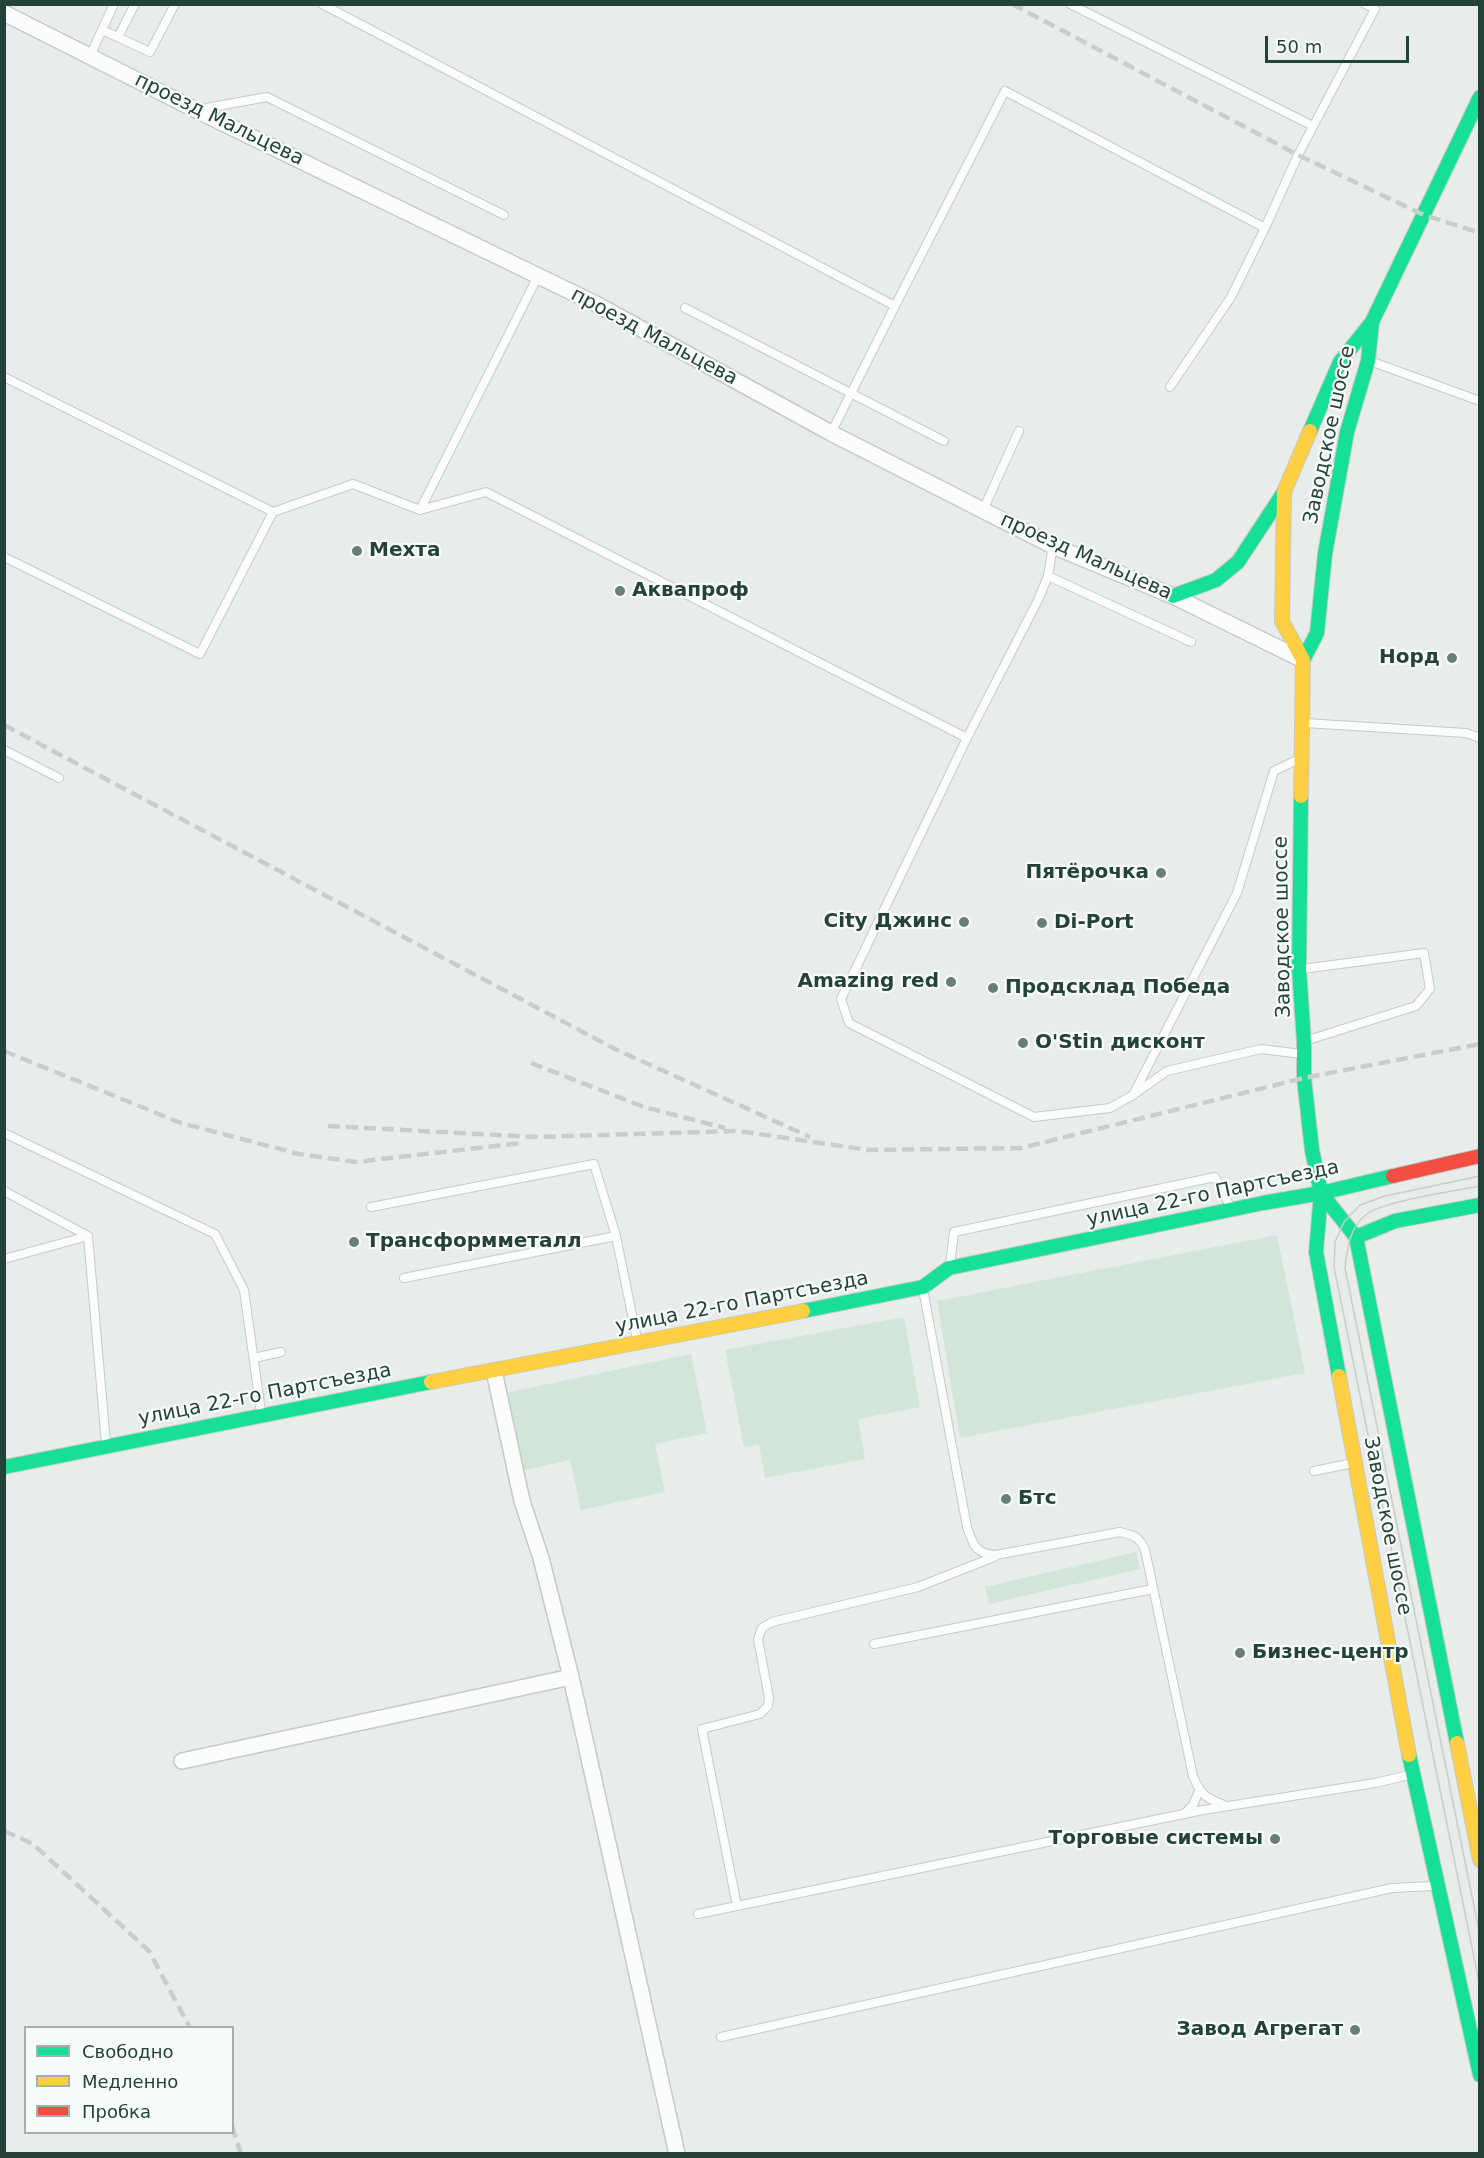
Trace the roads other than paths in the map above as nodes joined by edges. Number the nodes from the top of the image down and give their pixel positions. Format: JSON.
{"nodes":[{"id":1,"x":114,"y":4,"type":"edge"},
{"id":2,"x":135,"y":4,"type":"edge"},
{"id":3,"x":175,"y":4,"type":"edge"},
{"id":4,"x":322,"y":4,"type":"edge"},
{"id":5,"x":1070,"y":4,"type":"edge"},
{"id":6,"x":1365,"y":4,"type":"edge"},
{"id":7,"x":4,"y":13,"type":"edge"},
{"id":8,"x":102,"y":30,"type":"junction"},
{"id":9,"x":118,"y":37,"type":"junction"},
{"id":10,"x":90,"y":56,"type":"junction"},
{"id":11,"x":1479,"y":98,"type":"edge"},
{"id":12,"x":196,"y":110,"type":"junction"},
{"id":13,"x":1313,"y":126,"type":"junction"},
{"id":14,"x":504,"y":215,"type":"dead end"},
{"id":15,"x":1265,"y":228,"type":"junction"},
{"id":16,"x":538,"y":276,"type":"junction"},
{"id":17,"x":896,"y":306,"type":"junction"},
{"id":18,"x":685,"y":308,"type":"dead end"},
{"id":19,"x":1372,"y":322,"type":"junction"},
{"id":20,"x":1368,"y":361,"type":"junction"},
{"id":21,"x":4,"y":377,"type":"edge"},
{"id":22,"x":1170,"y":387,"type":"dead end"},
{"id":23,"x":851,"y":394,"type":"junction"},
{"id":24,"x":1479,"y":401,"type":"edge"},
{"id":25,"x":1019,"y":431,"type":"dead end"},
{"id":26,"x":831,"y":433,"type":"junction"},
{"id":27,"x":944,"y":441,"type":"dead end"},
{"id":28,"x":1284,"y":492,"type":"junction"},
{"id":29,"x":420,"y":510,"type":"junction"},
{"id":30,"x":983,"y":510,"type":"junction"},
{"id":31,"x":273,"y":512,"type":"junction"},
{"id":32,"x":1053,"y":546,"type":"junction"},
{"id":33,"x":4,"y":557,"type":"edge"},
{"id":34,"x":1048,"y":576,"type":"junction"},
{"id":35,"x":1173,"y":596,"type":"junction"},
{"id":36,"x":1191,"y":642,"type":"dead end"},
{"id":37,"x":1303,"y":660,"type":"junction"},
{"id":38,"x":1303,"y":723,"type":"junction"},
{"id":39,"x":967,"y":738,"type":"junction"},
{"id":40,"x":1479,"y":738,"type":"edge"},
{"id":41,"x":4,"y":750,"type":"edge"},
{"id":42,"x":1302,"y":757,"type":"junction"},
{"id":43,"x":59,"y":778,"type":"dead end"},
{"id":44,"x":1299,"y":969,"type":"junction"},
{"id":45,"x":1304,"y":1048,"type":"junction"},
{"id":46,"x":1133,"y":1095,"type":"junction"},
{"id":47,"x":4,"y":1133,"type":"edge"},
{"id":48,"x":1479,"y":1156,"type":"edge"},
{"id":49,"x":4,"y":1191,"type":"edge"},
{"id":50,"x":1321,"y":1193,"type":"junction"},
{"id":51,"x":1479,"y":1205,"type":"edge"},
{"id":52,"x":371,"y":1207,"type":"dead end"},
{"id":53,"x":1231,"y":1209,"type":"junction"},
{"id":54,"x":88,"y":1236,"type":"junction"},
{"id":55,"x":616,"y":1236,"type":"junction"},
{"id":56,"x":1356,"y":1237,"type":"junction"},
{"id":57,"x":4,"y":1259,"type":"edge"},
{"id":58,"x":949,"y":1268,"type":"junction"},
{"id":59,"x":404,"y":1278,"type":"dead end"},
{"id":60,"x":923,"y":1287,"type":"junction"},
{"id":61,"x":638,"y":1344,"type":"junction"},
{"id":62,"x":281,"y":1352,"type":"dead end"},
{"id":63,"x":254,"y":1358,"type":"junction"},
{"id":64,"x":494,"y":1371,"type":"junction"},
{"id":65,"x":261,"y":1413,"type":"junction"},
{"id":66,"x":106,"y":1445,"type":"junction"},
{"id":67,"x":1355,"y":1463,"type":"junction"},
{"id":68,"x":4,"y":1467,"type":"edge"},
{"id":69,"x":1314,"y":1471,"type":"dead end"},
{"id":70,"x":1001,"y":1554,"type":"junction"},
{"id":71,"x":1153,"y":1589,"type":"junction"},
{"id":72,"x":874,"y":1644,"type":"dead end"},
{"id":73,"x":571,"y":1677,"type":"junction"},
{"id":74,"x":182,"y":1761,"type":"dead end"},
{"id":75,"x":1413,"y":1774,"type":"junction"},
{"id":76,"x":1199,"y":1791,"type":"junction"},
{"id":77,"x":1227,"y":1806,"type":"junction"},
{"id":78,"x":1183,"y":1814,"type":"junction"},
{"id":79,"x":1479,"y":1860,"type":"edge"},
{"id":80,"x":1438,"y":1886,"type":"junction"},
{"id":81,"x":737,"y":1906,"type":"junction"},
{"id":82,"x":698,"y":1914,"type":"dead end"},
{"id":83,"x":721,"y":2037,"type":"dead end"},
{"id":84,"x":1479,"y":2075,"type":"edge"},
{"id":85,"x":677,"y":2154,"type":"edge"}],
"edges":[{"from":1,"to":8,"type":"lane"},
{"from":2,"to":9,"type":"lane"},
{"from":3,"to":9,"type":"lane"},
{"from":4,"to":17,"type":"lane"},
{"from":5,"to":13,"type":"lane"},
{"from":6,"to":13,"type":"lane"},
{"from":7,"to":10,"type":"street","name":"проезд Мальцева"},
{"from":8,"to":9,"type":"lane"},
{"from":8,"to":10,"type":"lane"},
{"from":10,"to":12,"type":"street","name":"проезд Мальцева"},
{"from":11,"to":19,"type":"main road","name":"Заводское шоссе"},
{"from":12,"to":14,"type":"lane"},
{"from":12,"to":16,"type":"street","name":"проезд Мальцева"},
{"from":13,"to":15,"type":"lane"},
{"from":15,"to":17,"type":"lane"},
{"from":15,"to":22,"type":"lane"},
{"from":16,"to":26,"type":"street","name":"проезд Мальцева"},
{"from":16,"to":29,"type":"lane"},
{"from":17,"to":23,"type":"lane"},
{"from":18,"to":23,"type":"lane"},
{"from":19,"to":20,"type":"main road","name":"Заводское шоссе"},
{"from":19,"to":28,"type":"main road","name":"Заводское шоссе"},
{"from":20,"to":24,"type":"lane"},
{"from":20,"to":37,"type":"main road","name":"Заводское шоссе"},
{"from":21,"to":31,"type":"lane"},
{"from":23,"to":26,"type":"lane"},
{"from":23,"to":27,"type":"lane"},
{"from":25,"to":30,"type":"lane"},
{"from":26,"to":30,"type":"street","name":"проезд Мальцева"},
{"from":28,"to":35,"type":"main road"},
{"from":28,"to":37,"type":"main road","name":"Заводское шоссе"},
{"from":29,"to":31,"type":"lane"},
{"from":29,"to":39,"type":"lane"},
{"from":30,"to":32,"type":"street","name":"проезд Мальцева"},
{"from":31,"to":33,"type":"lane"},
{"from":32,"to":34,"type":"lane"},
{"from":32,"to":35,"type":"street","name":"проезд Мальцева"},
{"from":34,"to":36,"type":"lane"},
{"from":34,"to":39,"type":"lane"},
{"from":35,"to":37,"type":"street","name":"проезд Мальцева"},
{"from":37,"to":38,"type":"main road","name":"Заводское шоссе"},
{"from":38,"to":40,"type":"lane"},
{"from":38,"to":42,"type":"main road","name":"Заводское шоссе"},
{"from":39,"to":46,"type":"lane"},
{"from":41,"to":43,"type":"lane"},
{"from":42,"to":44,"type":"main road","name":"Заводское шоссе"},
{"from":42,"to":46,"type":"lane"},
{"from":44,"to":45,"type":"main road","name":"Заводское шоссе"},
{"from":44,"to":45,"type":"lane"},
{"from":45,"to":46,"type":"lane"},
{"from":45,"to":50,"type":"main road","name":"Заводское шоссе"},
{"from":47,"to":63,"type":"lane"},
{"from":48,"to":50,"type":"main road","name":"улица 22-го Партсъезда"},
{"from":49,"to":54,"type":"lane"},
{"from":50,"to":53,"type":"main road","name":"улица 22-го Партсъезда"},
{"from":50,"to":56,"type":"main road","name":"Заводское шоссе"},
{"from":50,"to":67,"type":"main road","name":"Заводское шоссе"},
{"from":51,"to":56,"type":"main road"},
{"from":52,"to":55,"type":"lane"},
{"from":53,"to":58,"type":"main road","name":"улица 22-го Партсъезда"},
{"from":53,"to":58,"type":"lane"},
{"from":54,"to":57,"type":"lane"},
{"from":54,"to":66,"type":"lane"},
{"from":55,"to":59,"type":"lane"},
{"from":55,"to":61,"type":"lane"},
{"from":56,"to":79,"type":"main road","name":"Заводское шоссе"},
{"from":58,"to":60,"type":"main road","name":"улица 22-го Партсъезда"},
{"from":60,"to":61,"type":"main road","name":"улица 22-го Партсъезда"},
{"from":60,"to":70,"type":"lane"},
{"from":61,"to":64,"type":"main road","name":"улица 22-го Партсъезда"},
{"from":62,"to":63,"type":"lane"},
{"from":63,"to":65,"type":"lane"},
{"from":64,"to":65,"type":"main road","name":"улица 22-го Партсъезда"},
{"from":64,"to":73,"type":"street"},
{"from":65,"to":66,"type":"main road","name":"улица 22-го Партсъезда"},
{"from":66,"to":68,"type":"main road","name":"улица 22-го Партсъезда"},
{"from":67,"to":69,"type":"lane"},
{"from":67,"to":75,"type":"main road","name":"Заводское шоссе"},
{"from":70,"to":71,"type":"lane"},
{"from":70,"to":81,"type":"lane"},
{"from":71,"to":72,"type":"lane"},
{"from":71,"to":76,"type":"lane"},
{"from":73,"to":74,"type":"street"},
{"from":73,"to":85,"type":"street"},
{"from":75,"to":77,"type":"lane"},
{"from":75,"to":80,"type":"main road","name":"Заводское шоссе"},
{"from":76,"to":77,"type":"lane"},
{"from":76,"to":78,"type":"lane"},
{"from":77,"to":78,"type":"lane"},
{"from":78,"to":81,"type":"lane"},
{"from":80,"to":83,"type":"lane"},
{"from":80,"to":84,"type":"main road","name":"Заводское шоссе"},
{"from":81,"to":82,"type":"lane"}]}
